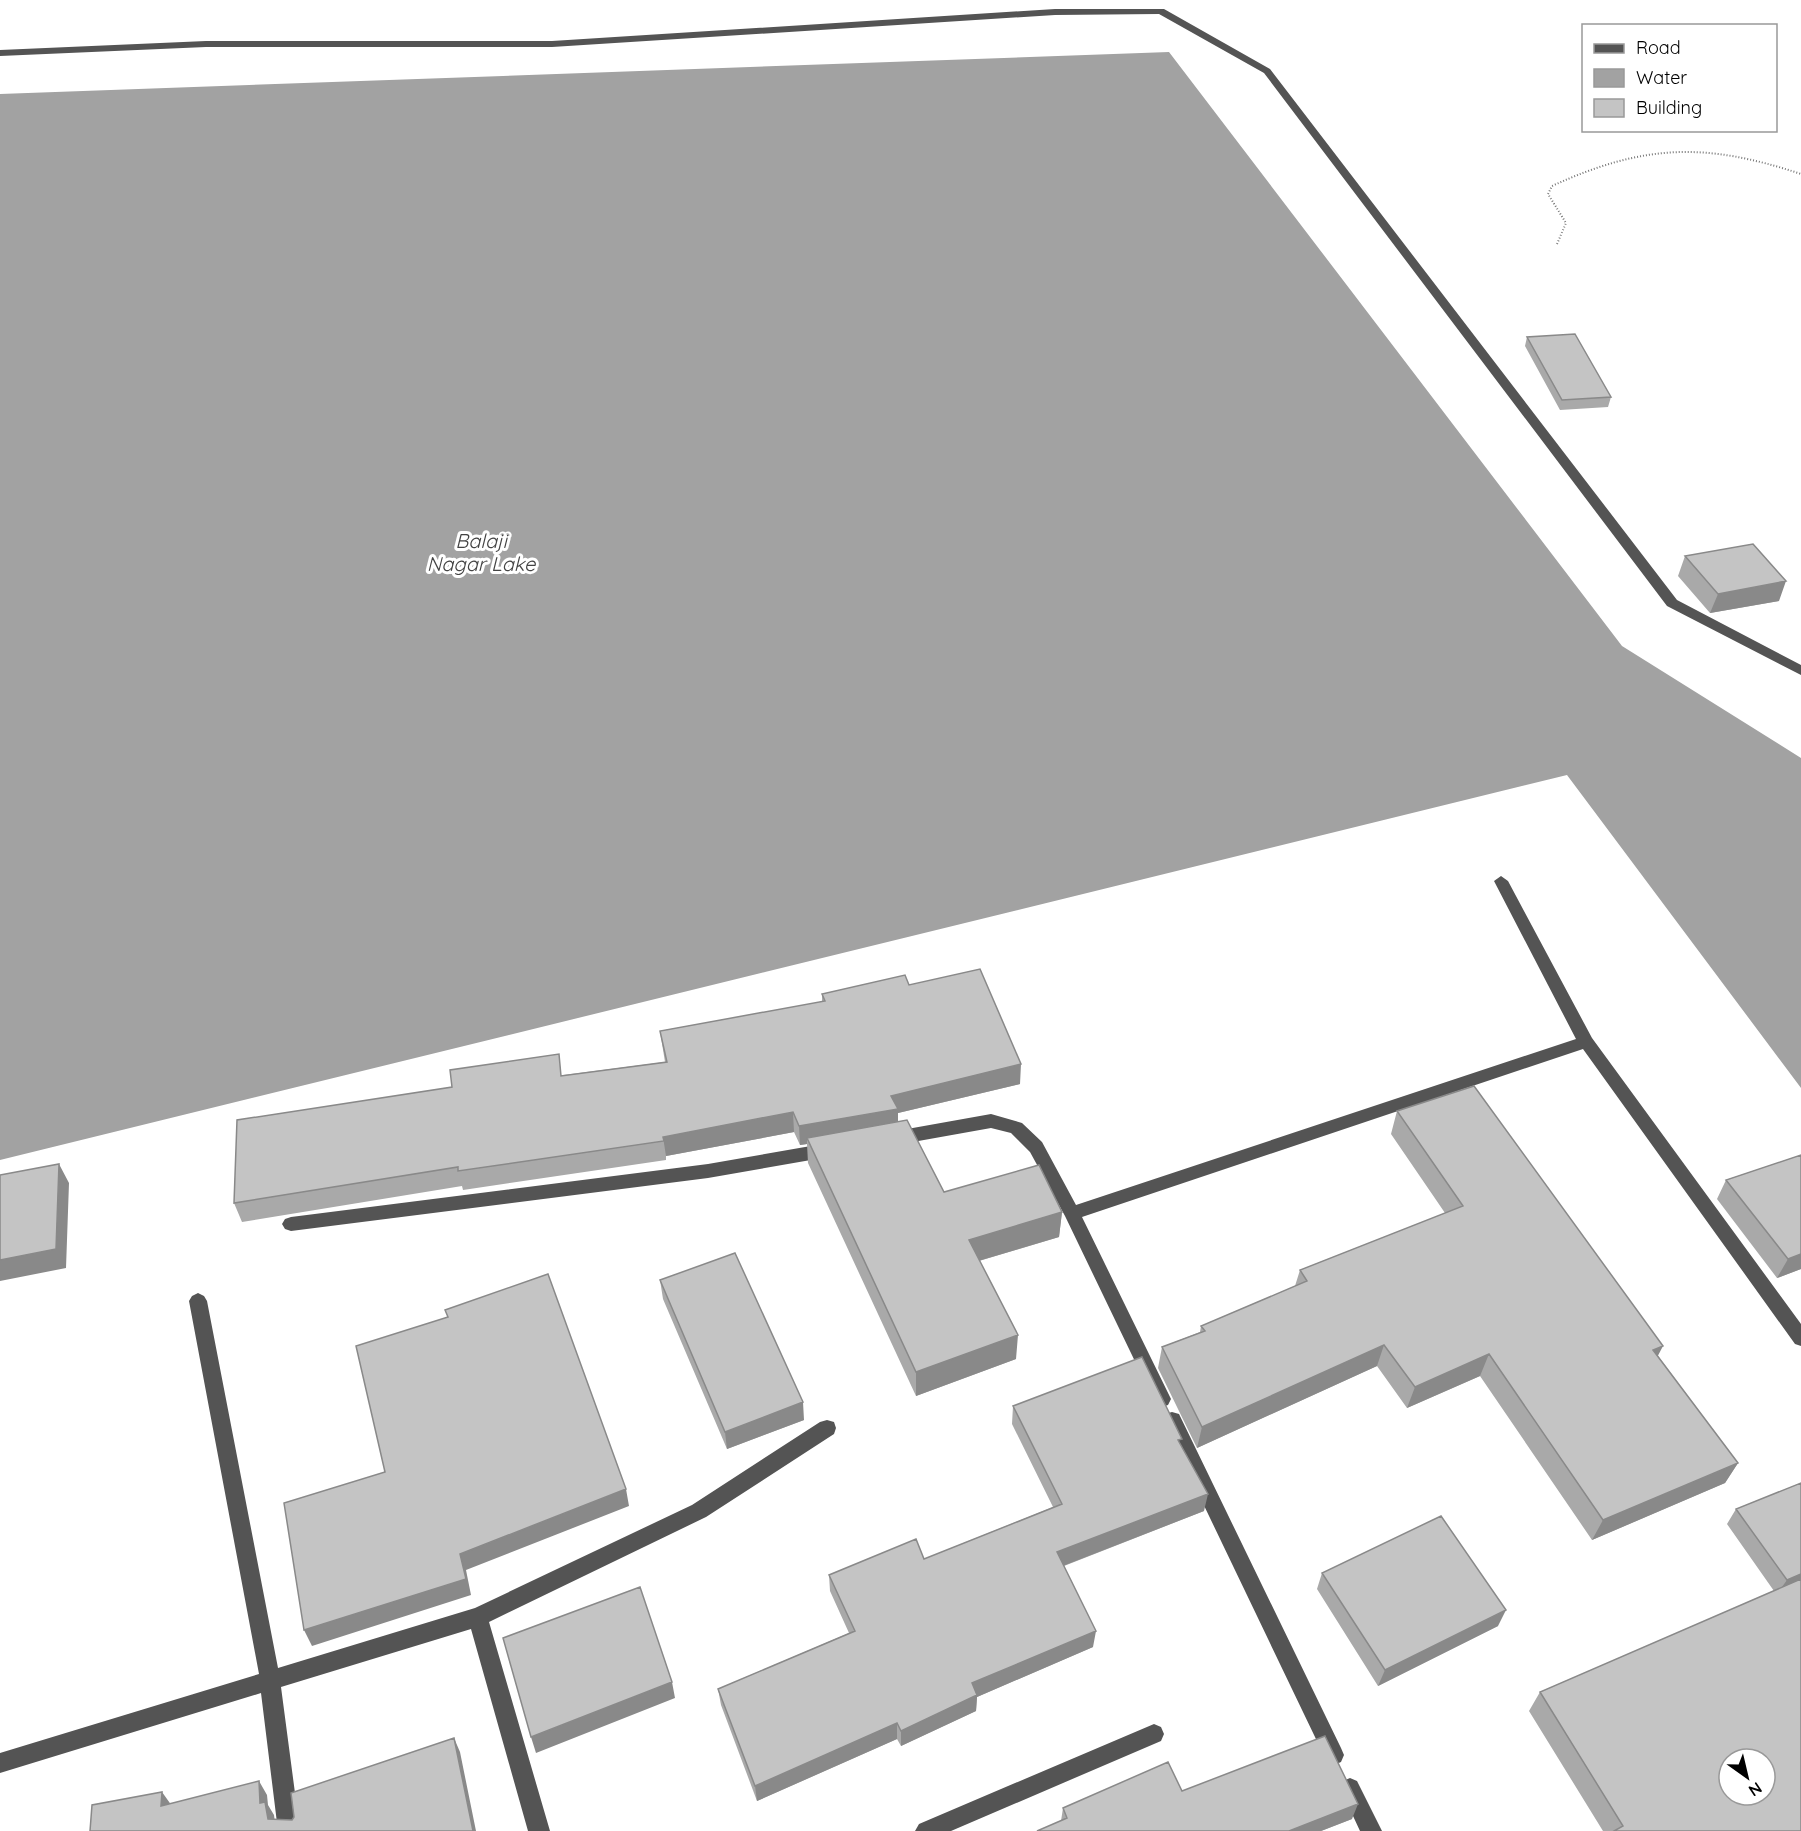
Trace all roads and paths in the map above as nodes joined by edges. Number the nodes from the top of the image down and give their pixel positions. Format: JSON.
{"nodes":[{"id":1,"x":0,"y":53,"type":"edge"},
{"id":2,"x":1801,"y":174,"type":"edge"},
{"id":3,"x":1557,"y":244,"type":"dead end"},
{"id":4,"x":1801,"y":671,"type":"edge"},
{"id":5,"x":1501,"y":881,"type":"dead end"},
{"id":6,"x":1586,"y":1042,"type":"junction"},
{"id":7,"x":878,"y":1141,"type":"edge"},
{"id":8,"x":844,"y":1147,"type":"edge"},
{"id":9,"x":1072,"y":1213,"type":"junction"},
{"id":10,"x":291,"y":1224,"type":"dead end"},
{"id":11,"x":198,"y":1301,"type":"dead end"},
{"id":12,"x":1801,"y":1338,"type":"edge"},
{"id":13,"x":827,"y":1428,"type":"dead end"},
{"id":14,"x":478,"y":1617,"type":"junction"},
{"id":15,"x":270,"y":1681,"type":"junction"},
{"id":16,"x":1154,"y":1734,"type":"dead end"},
{"id":17,"x":0,"y":1763,"type":"edge"},
{"id":18,"x":289,"y":1831,"type":"edge"},
{"id":19,"x":539,"y":1831,"type":"edge"},
{"id":20,"x":926,"y":1831,"type":"edge"},
{"id":21,"x":1371,"y":1831,"type":"edge"}],
"edges":[{"from":1,"to":4,"type":"street"},
{"from":2,"to":3,"type":"path"},
{"from":5,"to":6,"type":"street"},
{"from":6,"to":9,"type":"street"},
{"from":6,"to":12,"type":"street"},
{"from":7,"to":9,"type":"street"},
{"from":8,"to":10,"type":"street"},
{"from":9,"to":21,"type":"street"},
{"from":11,"to":15,"type":"street"},
{"from":13,"to":14,"type":"street"},
{"from":14,"to":15,"type":"street"},
{"from":14,"to":19,"type":"street"},
{"from":15,"to":17,"type":"street"},
{"from":15,"to":18,"type":"street"},
{"from":16,"to":20,"type":"street"}]}
